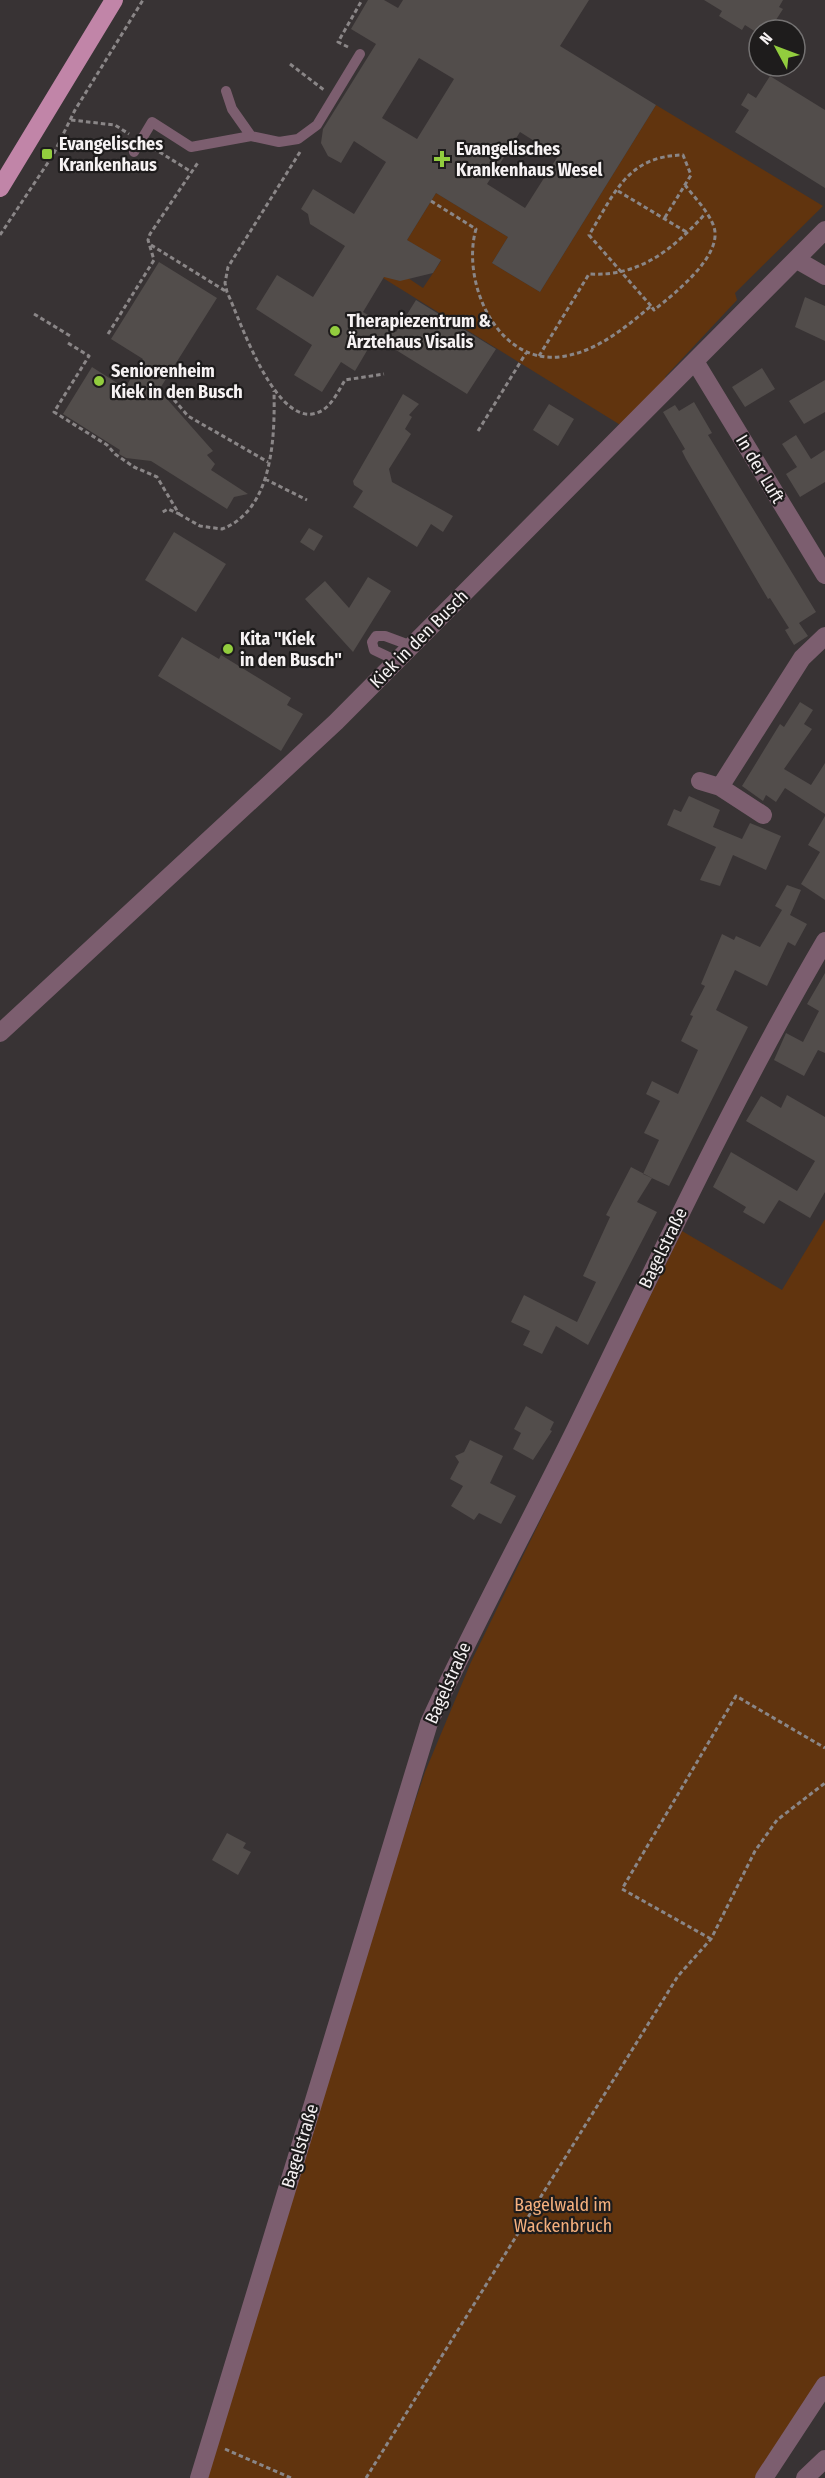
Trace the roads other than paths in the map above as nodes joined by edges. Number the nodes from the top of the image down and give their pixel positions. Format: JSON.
{"nodes":[{"id":1,"x":114,"y":0,"type":"edge"},
{"id":2,"x":360,"y":54,"type":"road end"},
{"id":3,"x":226,"y":91,"type":"dead end"},
{"id":4,"x":251,"y":136,"type":"junction"},
{"id":5,"x":134,"y":152,"type":"dead end"},
{"id":6,"x":0,"y":188,"type":"edge"},
{"id":7,"x":825,"y":230,"type":"edge"},
{"id":8,"x":797,"y":260,"type":"junction"},
{"id":9,"x":825,"y":276,"type":"edge"},
{"id":10,"x":696,"y":363,"type":"junction"},
{"id":11,"x":825,"y":575,"type":"edge"},
{"id":12,"x":825,"y":636,"type":"edge"},
{"id":13,"x":412,"y":646,"type":"junction"},
{"id":14,"x":397,"y":661,"type":"junction"},
{"id":15,"x":700,"y":781,"type":"dead end"},
{"id":16,"x":720,"y":787,"type":"junction"},
{"id":17,"x":763,"y":815,"type":"dead end"},
{"id":18,"x":825,"y":941,"type":"edge"},
{"id":19,"x":0,"y":1033,"type":"edge"},
{"id":20,"x":825,"y":2385,"type":"edge"},
{"id":21,"x":825,"y":2459,"type":"edge"},
{"id":22,"x":199,"y":2478,"type":"edge"},
{"id":23,"x":764,"y":2478,"type":"edge"},
{"id":24,"x":805,"y":2478,"type":"edge"}],
"edges":[{"from":1,"to":6,"type":"main road"},
{"from":2,"to":4,"type":"lane"},
{"from":3,"to":4,"type":"lane"},
{"from":4,"to":5,"type":"lane"},
{"from":7,"to":8,"type":"street","name":"Kiek in den Busch"},
{"from":8,"to":9,"type":"street"},
{"from":8,"to":10,"type":"street","name":"Kiek in den Busch"},
{"from":10,"to":11,"type":"street","name":"In der Luft"},
{"from":10,"to":13,"type":"street","name":"Kiek in den Busch"},
{"from":12,"to":16,"type":"street"},
{"from":13,"to":14,"type":"street","name":"Kiek in den Busch"},
{"from":13,"to":14,"type":"lane"},
{"from":14,"to":19,"type":"street","name":"Kiek in den Busch"},
{"from":15,"to":16,"type":"street"},
{"from":16,"to":17,"type":"street"},
{"from":18,"to":22,"type":"street","name":"Bagelstraße"},
{"from":20,"to":23,"type":"street"},
{"from":21,"to":24,"type":"street"}]}
